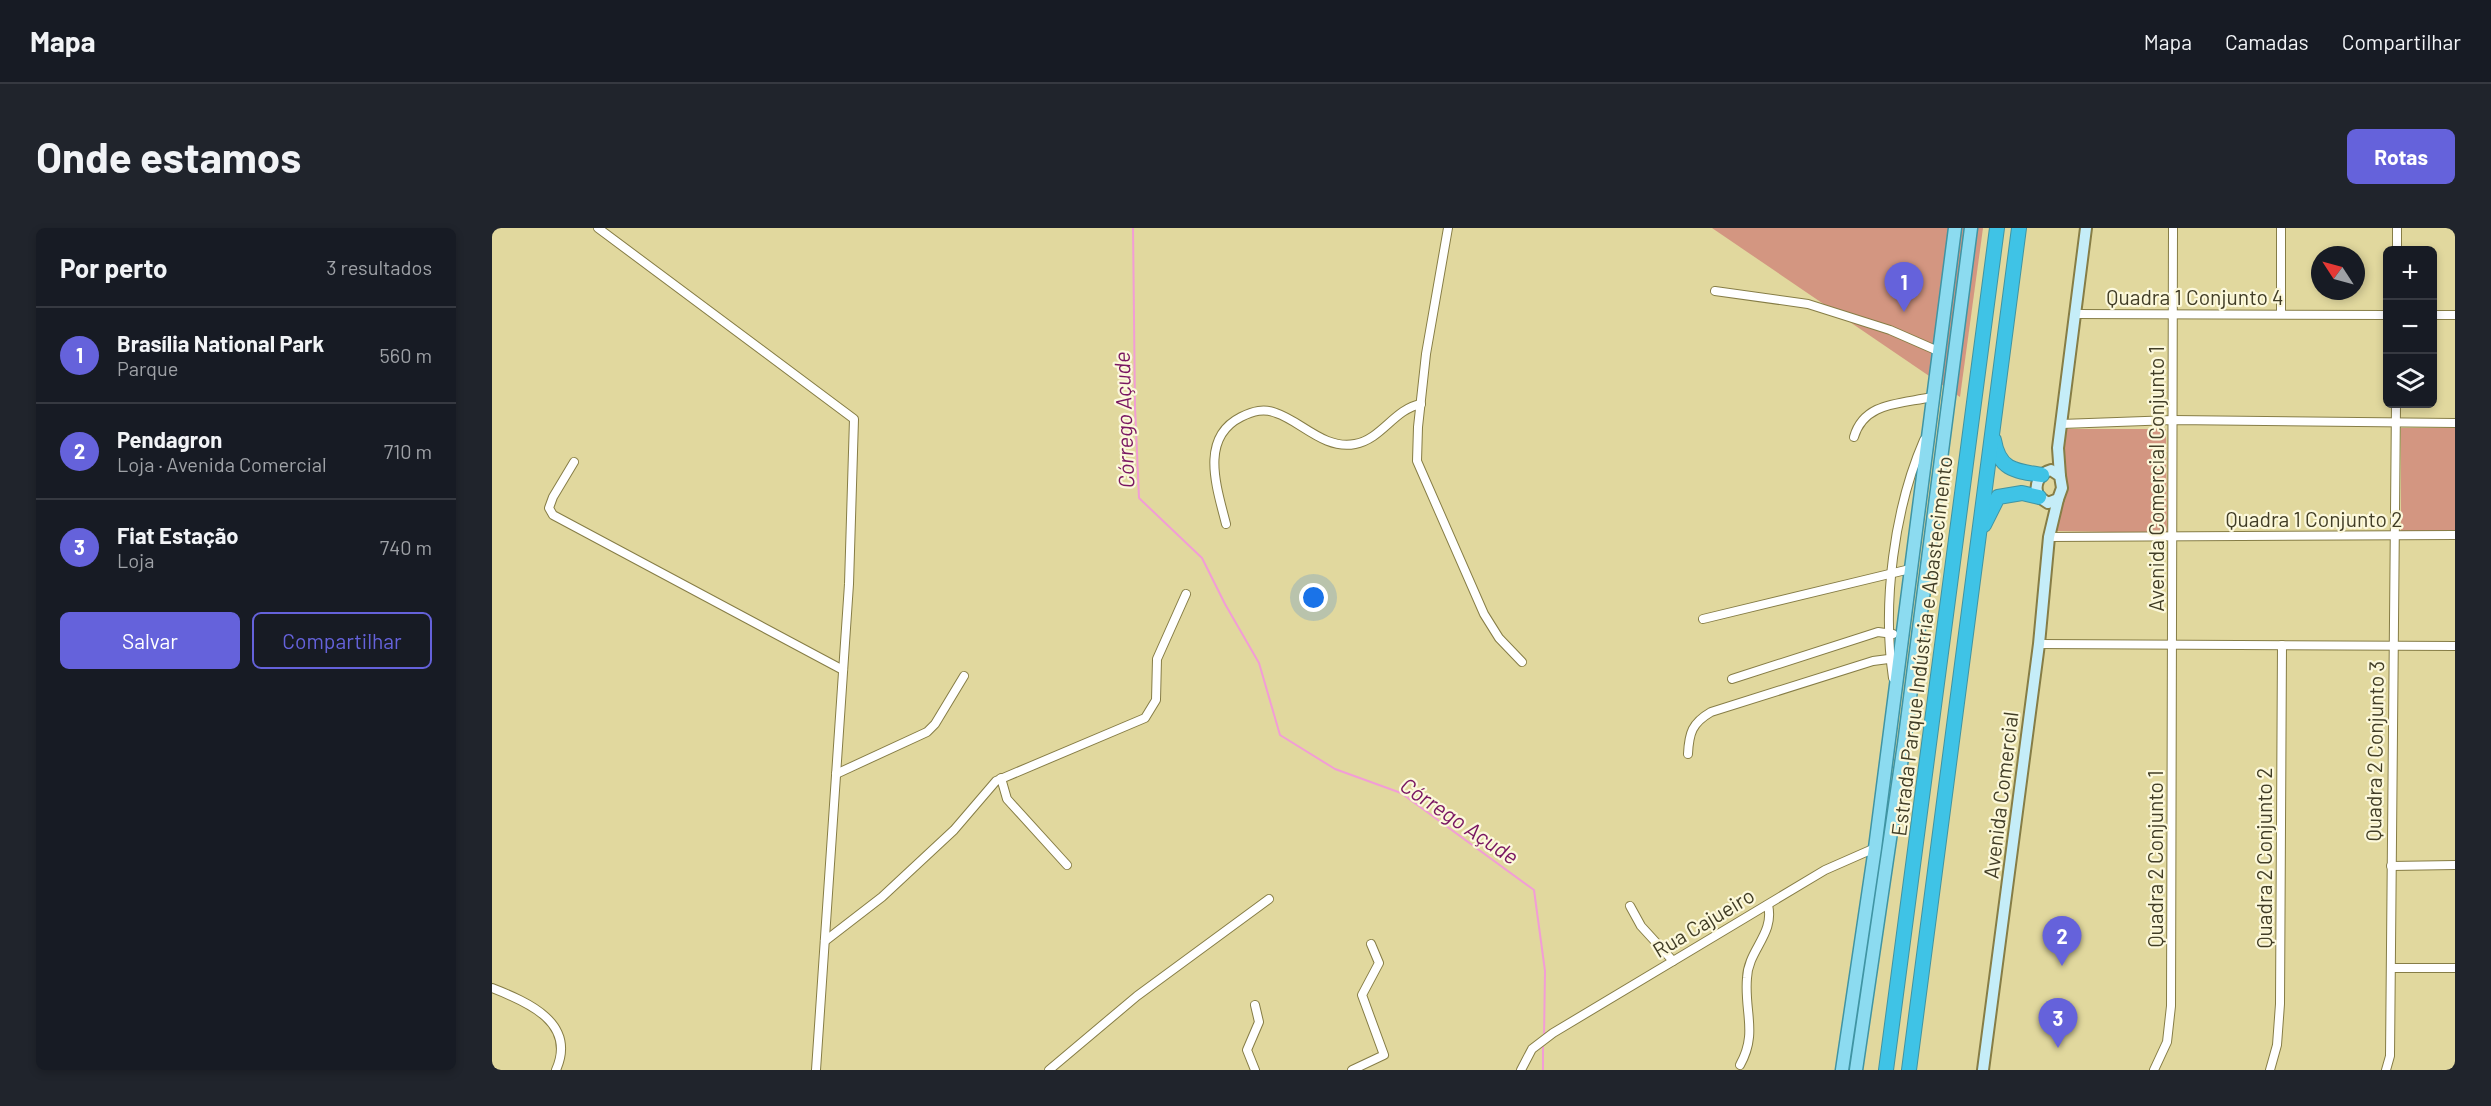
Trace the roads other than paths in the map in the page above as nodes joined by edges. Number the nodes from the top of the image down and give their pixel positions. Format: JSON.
{"nodes":[{"id":1,"x":598,"y":228,"type":"edge"},
{"id":2,"x":1448,"y":228,"type":"edge"},
{"id":3,"x":1955,"y":228,"type":"edge"},
{"id":4,"x":1971,"y":228,"type":"edge"},
{"id":5,"x":1997,"y":228,"type":"edge"},
{"id":6,"x":2019,"y":228,"type":"edge"},
{"id":7,"x":2086,"y":228,"type":"edge"},
{"id":8,"x":2173,"y":228,"type":"edge"},
{"id":9,"x":2281,"y":228,"type":"edge"},
{"id":10,"x":2397,"y":228,"type":"edge"},
{"id":11,"x":2397,"y":246,"type":"edge"},
{"id":12,"x":1715,"y":291,"type":"dead end"},
{"id":13,"x":2173,"y":313,"type":"junction"},
{"id":14,"x":2281,"y":313,"type":"junction"},
{"id":15,"x":2075,"y":314,"type":"junction"},
{"id":16,"x":2383,"y":315,"type":"edge"},
{"id":17,"x":2437,"y":315,"type":"edge"},
{"id":18,"x":2455,"y":315,"type":"edge"},
{"id":19,"x":1938,"y":351,"type":"junction"},
{"id":20,"x":1932,"y":397,"type":"junction"},
{"id":21,"x":1420,"y":404,"type":"junction"},
{"id":22,"x":2396,"y":408,"type":"edge"},
{"id":23,"x":2173,"y":420,"type":"junction"},
{"id":24,"x":2396,"y":422,"type":"junction"},
{"id":25,"x":2455,"y":423,"type":"edge"},
{"id":26,"x":2061,"y":424,"type":"junction"},
{"id":27,"x":1928,"y":430,"type":"junction"},
{"id":28,"x":1992,"y":431,"type":"junction"},
{"id":29,"x":1854,"y":437,"type":"dead end"},
{"id":30,"x":2058,"y":448,"type":"junction"},
{"id":31,"x":574,"y":462,"type":"dead end"},
{"id":32,"x":2043,"y":473,"type":"junction"},
{"id":33,"x":2060,"y":476,"type":"junction"},
{"id":34,"x":2041,"y":499,"type":"junction"},
{"id":35,"x":2058,"y":499,"type":"junction"},
{"id":36,"x":1226,"y":524,"type":"dead end"},
{"id":37,"x":2050,"y":524,"type":"junction"},
{"id":38,"x":2455,"y":535,"type":"edge"},
{"id":39,"x":2173,"y":536,"type":"junction"},
{"id":40,"x":2394,"y":536,"type":"junction"},
{"id":41,"x":2049,"y":537,"type":"junction"},
{"id":42,"x":1977,"y":543,"type":"junction"},
{"id":43,"x":1910,"y":569,"type":"junction"},
{"id":44,"x":1892,"y":572,"type":"junction"},
{"id":45,"x":1186,"y":594,"type":"dead end"},
{"id":46,"x":1703,"y":619,"type":"dead end"},
{"id":47,"x":1890,"y":632,"type":"junction"},
{"id":48,"x":1902,"y":638,"type":"junction"},
{"id":49,"x":2039,"y":644,"type":"junction"},
{"id":50,"x":2172,"y":645,"type":"junction"},
{"id":51,"x":2282,"y":645,"type":"junction"},
{"id":52,"x":2394,"y":646,"type":"junction"},
{"id":53,"x":2455,"y":646,"type":"edge"},
{"id":54,"x":1895,"y":658,"type":"junction"},
{"id":55,"x":1522,"y":662,"type":"dead end"},
{"id":56,"x":843,"y":670,"type":"junction"},
{"id":57,"x":964,"y":676,"type":"dead end"},
{"id":58,"x":1732,"y":679,"type":"dead end"},
{"id":59,"x":1689,"y":754,"type":"dead end"},
{"id":60,"x":836,"y":774,"type":"junction"},
{"id":61,"x":1001,"y":778,"type":"junction"},
{"id":62,"x":1875,"y":848,"type":"junction"},
{"id":63,"x":1067,"y":865,"type":"dead end"},
{"id":64,"x":2455,"y":865,"type":"edge"},
{"id":65,"x":2391,"y":866,"type":"junction"},
{"id":66,"x":1269,"y":899,"type":"dead end"},
{"id":67,"x":1767,"y":904,"type":"junction"},
{"id":68,"x":1630,"y":906,"type":"dead end"},
{"id":69,"x":825,"y":941,"type":"junction"},
{"id":70,"x":1371,"y":944,"type":"dead end"},
{"id":71,"x":1672,"y":961,"type":"junction"},
{"id":72,"x":2393,"y":968,"type":"junction"},
{"id":73,"x":2455,"y":968,"type":"edge"},
{"id":74,"x":492,"y":988,"type":"edge"},
{"id":75,"x":1255,"y":1005,"type":"dead end"},
{"id":76,"x":1740,"y":1065,"type":"dead end"},
{"id":77,"x":556,"y":1070,"type":"edge"},
{"id":78,"x":816,"y":1070,"type":"edge"},
{"id":79,"x":1049,"y":1070,"type":"edge"},
{"id":80,"x":1255,"y":1070,"type":"edge"},
{"id":81,"x":1352,"y":1070,"type":"edge"},
{"id":82,"x":1521,"y":1070,"type":"edge"},
{"id":83,"x":1842,"y":1070,"type":"edge"},
{"id":84,"x":1856,"y":1070,"type":"edge"},
{"id":85,"x":1886,"y":1070,"type":"edge"},
{"id":86,"x":1909,"y":1070,"type":"edge"},
{"id":87,"x":1983,"y":1070,"type":"edge"},
{"id":88,"x":2154,"y":1070,"type":"edge"},
{"id":89,"x":2270,"y":1070,"type":"edge"},
{"id":90,"x":2386,"y":1070,"type":"edge"}],
"edges":[{"from":1,"to":56,"type":"street"},
{"from":2,"to":21,"type":"street"},
{"from":3,"to":19,"type":"main road"},
{"from":4,"to":84,"type":"main road"},
{"from":5,"to":85,"type":"highway","name":"Estrada Parque Indústria e Abastecimento"},
{"from":6,"to":28,"type":"highway","name":"Estrada Parque Indústria e Abastecimento"},
{"from":7,"to":15,"type":"street"},
{"from":8,"to":13,"type":"street","name":"Avenida Comercial Conjunto 1"},
{"from":9,"to":14,"type":"street"},
{"from":10,"to":11,"type":"street"},
{"from":12,"to":19,"type":"street"},
{"from":13,"to":14,"type":"street","name":"Quadra 1 Conjunto 4"},
{"from":13,"to":15,"type":"street","name":"Quadra 1 Conjunto 4"},
{"from":13,"to":23,"type":"street","name":"Avenida Comercial Conjunto 1"},
{"from":14,"to":16,"type":"street","name":"Quadra 1 Conjunto 4"},
{"from":15,"to":26,"type":"street"},
{"from":17,"to":18,"type":"street"},
{"from":19,"to":20,"type":"main road"},
{"from":20,"to":27,"type":"main road"},
{"from":20,"to":29,"type":"street"},
{"from":21,"to":36,"type":"street"},
{"from":21,"to":55,"type":"street"},
{"from":22,"to":24,"type":"street"},
{"from":23,"to":24,"type":"street"},
{"from":23,"to":26,"type":"street"},
{"from":23,"to":39,"type":"street","name":"Avenida Comercial Conjunto 1"},
{"from":24,"to":25,"type":"street"},
{"from":24,"to":40,"type":"street"},
{"from":26,"to":30,"type":"street"},
{"from":27,"to":43,"type":"main road"},
{"from":27,"to":44,"type":"street"},
{"from":28,"to":32,"type":"highway"},
{"from":28,"to":42,"type":"highway","name":"Estrada Parque Indústria e Abastecimento"},
{"from":30,"to":32,"type":"street"},
{"from":30,"to":33,"type":"street"},
{"from":31,"to":56,"type":"street"},
{"from":32,"to":33,"type":"street"},
{"from":32,"to":34,"type":"street"},
{"from":33,"to":35,"type":"street"},
{"from":34,"to":35,"type":"street"},
{"from":34,"to":37,"type":"street","name":"Avenida Comercial"},
{"from":34,"to":42,"type":"highway"},
{"from":35,"to":37,"type":"street","name":"Avenida Comercial"},
{"from":37,"to":41,"type":"street","name":"Avenida Comercial"},
{"from":38,"to":40,"type":"street","name":"Quadra 1 Conjunto 2"},
{"from":39,"to":40,"type":"street","name":"Quadra 1 Conjunto 2"},
{"from":39,"to":41,"type":"street","name":"Quadra 1 Conjunto 2"},
{"from":39,"to":50,"type":"street","name":"Avenida Comercial Conjunto 1"},
{"from":40,"to":52,"type":"street"},
{"from":41,"to":49,"type":"street","name":"Avenida Comercial"},
{"from":42,"to":86,"type":"highway","name":"Estrada Parque Indústria e Abastecimento"},
{"from":43,"to":44,"type":"street"},
{"from":43,"to":48,"type":"main road"},
{"from":44,"to":46,"type":"street"},
{"from":44,"to":47,"type":"street"},
{"from":45,"to":61,"type":"street"},
{"from":47,"to":48,"type":"street"},
{"from":47,"to":54,"type":"street"},
{"from":47,"to":58,"type":"street"},
{"from":48,"to":54,"type":"main road"},
{"from":49,"to":50,"type":"street","name":"Quadra 2 Conjunto 3"},
{"from":49,"to":87,"type":"street","name":"Avenida Comercial"},
{"from":50,"to":51,"type":"street","name":"Quadra 2 Conjunto 3"},
{"from":50,"to":88,"type":"street","name":"Quadra 2 Conjunto 1"},
{"from":51,"to":52,"type":"street","name":"Quadra 2 Conjunto 3"},
{"from":51,"to":89,"type":"street","name":"Quadra 2 Conjunto 2"},
{"from":52,"to":53,"type":"street"},
{"from":52,"to":65,"type":"street","name":"Quadra 2 Conjunto 3"},
{"from":54,"to":59,"type":"street"},
{"from":54,"to":62,"type":"main road"},
{"from":56,"to":60,"type":"street"},
{"from":57,"to":60,"type":"street"},
{"from":60,"to":69,"type":"street"},
{"from":61,"to":63,"type":"street"},
{"from":61,"to":69,"type":"street"},
{"from":62,"to":67,"type":"street","name":"Rua Cajueiro"},
{"from":62,"to":83,"type":"main road"},
{"from":64,"to":65,"type":"street"},
{"from":65,"to":72,"type":"street","name":"Quadra 2 Conjunto 3"},
{"from":66,"to":79,"type":"street"},
{"from":67,"to":71,"type":"street","name":"Rua Cajueiro"},
{"from":67,"to":76,"type":"street"},
{"from":68,"to":71,"type":"street"},
{"from":69,"to":78,"type":"street"},
{"from":70,"to":81,"type":"street"},
{"from":71,"to":82,"type":"street","name":"Rua Cajueiro"},
{"from":72,"to":73,"type":"street"},
{"from":72,"to":90,"type":"street","name":"Quadra 2 Conjunto 3"},
{"from":74,"to":77,"type":"street"},
{"from":75,"to":80,"type":"street"}]}
